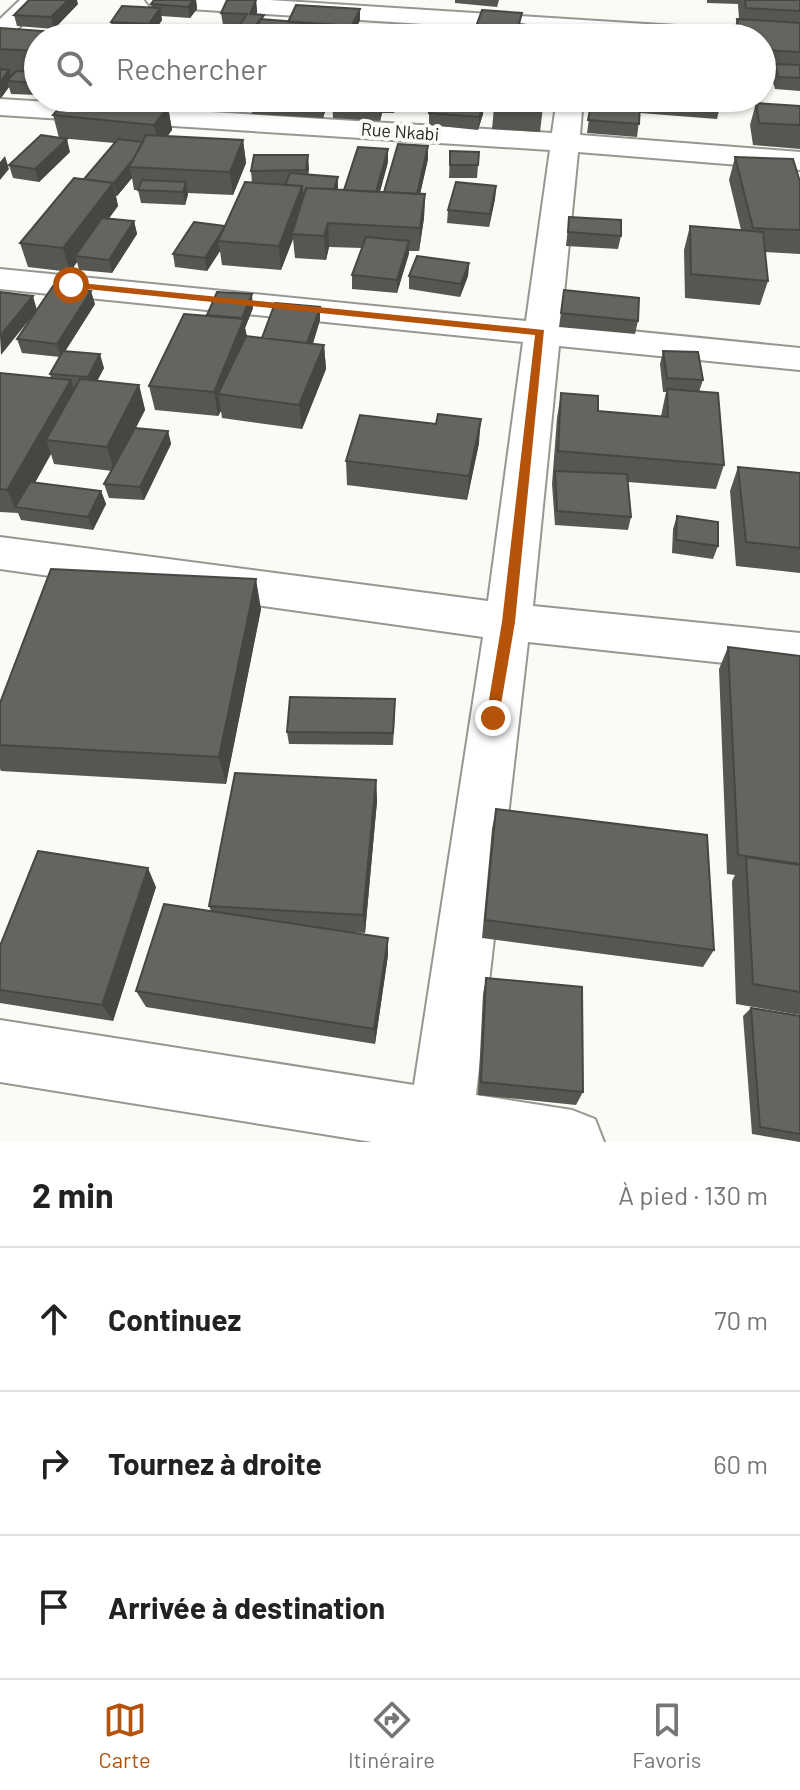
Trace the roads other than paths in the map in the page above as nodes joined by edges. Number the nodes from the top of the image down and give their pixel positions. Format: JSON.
{"nodes":[{"id":1,"x":33,"y":0,"type":"edge"},
{"id":2,"x":158,"y":0,"type":"edge"},
{"id":3,"x":584,"y":0,"type":"edge"},
{"id":4,"x":475,"y":24,"type":"edge"},
{"id":5,"x":582,"y":24,"type":"edge"},
{"id":6,"x":0,"y":33,"type":"edge"},
{"id":7,"x":0,"y":107,"type":"edge"},
{"id":8,"x":24,"y":108,"type":"edge"},
{"id":9,"x":80,"y":112,"type":"edge"},
{"id":10,"x":568,"y":112,"type":"edge"},
{"id":11,"x":563,"y":142,"type":"junction"},
{"id":12,"x":800,"y":161,"type":"edge"},
{"id":13,"x":0,"y":279,"type":"edge"},
{"id":14,"x":540,"y":332,"type":"junction"},
{"id":15,"x":800,"y":359,"type":"edge"},
{"id":16,"x":0,"y":553,"type":"edge"},
{"id":17,"x":508,"y":622,"type":"junction"},
{"id":18,"x":800,"y":652,"type":"edge"},
{"id":19,"x":0,"y":1051,"type":"edge"},
{"id":20,"x":440,"y":1130,"type":"edge"},
{"id":21,"x":572,"y":1142,"type":"edge"}],
"edges":[{"from":1,"to":6,"type":"street"},
{"from":2,"to":4,"type":"street"},
{"from":3,"to":5,"type":"street"},
{"from":7,"to":8,"type":"street","name":"Rue Nkabi"},
{"from":9,"to":11,"type":"street","name":"Rue Nkabi"},
{"from":10,"to":11,"type":"street"},
{"from":11,"to":12,"type":"street","name":"Rue Nkabi"},
{"from":11,"to":14,"type":"street"},
{"from":13,"to":14,"type":"street"},
{"from":14,"to":15,"type":"street"},
{"from":14,"to":17,"type":"street"},
{"from":16,"to":17,"type":"street"},
{"from":17,"to":18,"type":"street"},
{"from":17,"to":20,"type":"street"},
{"from":19,"to":20,"type":"street"},
{"from":20,"to":21,"type":"street"}]}
